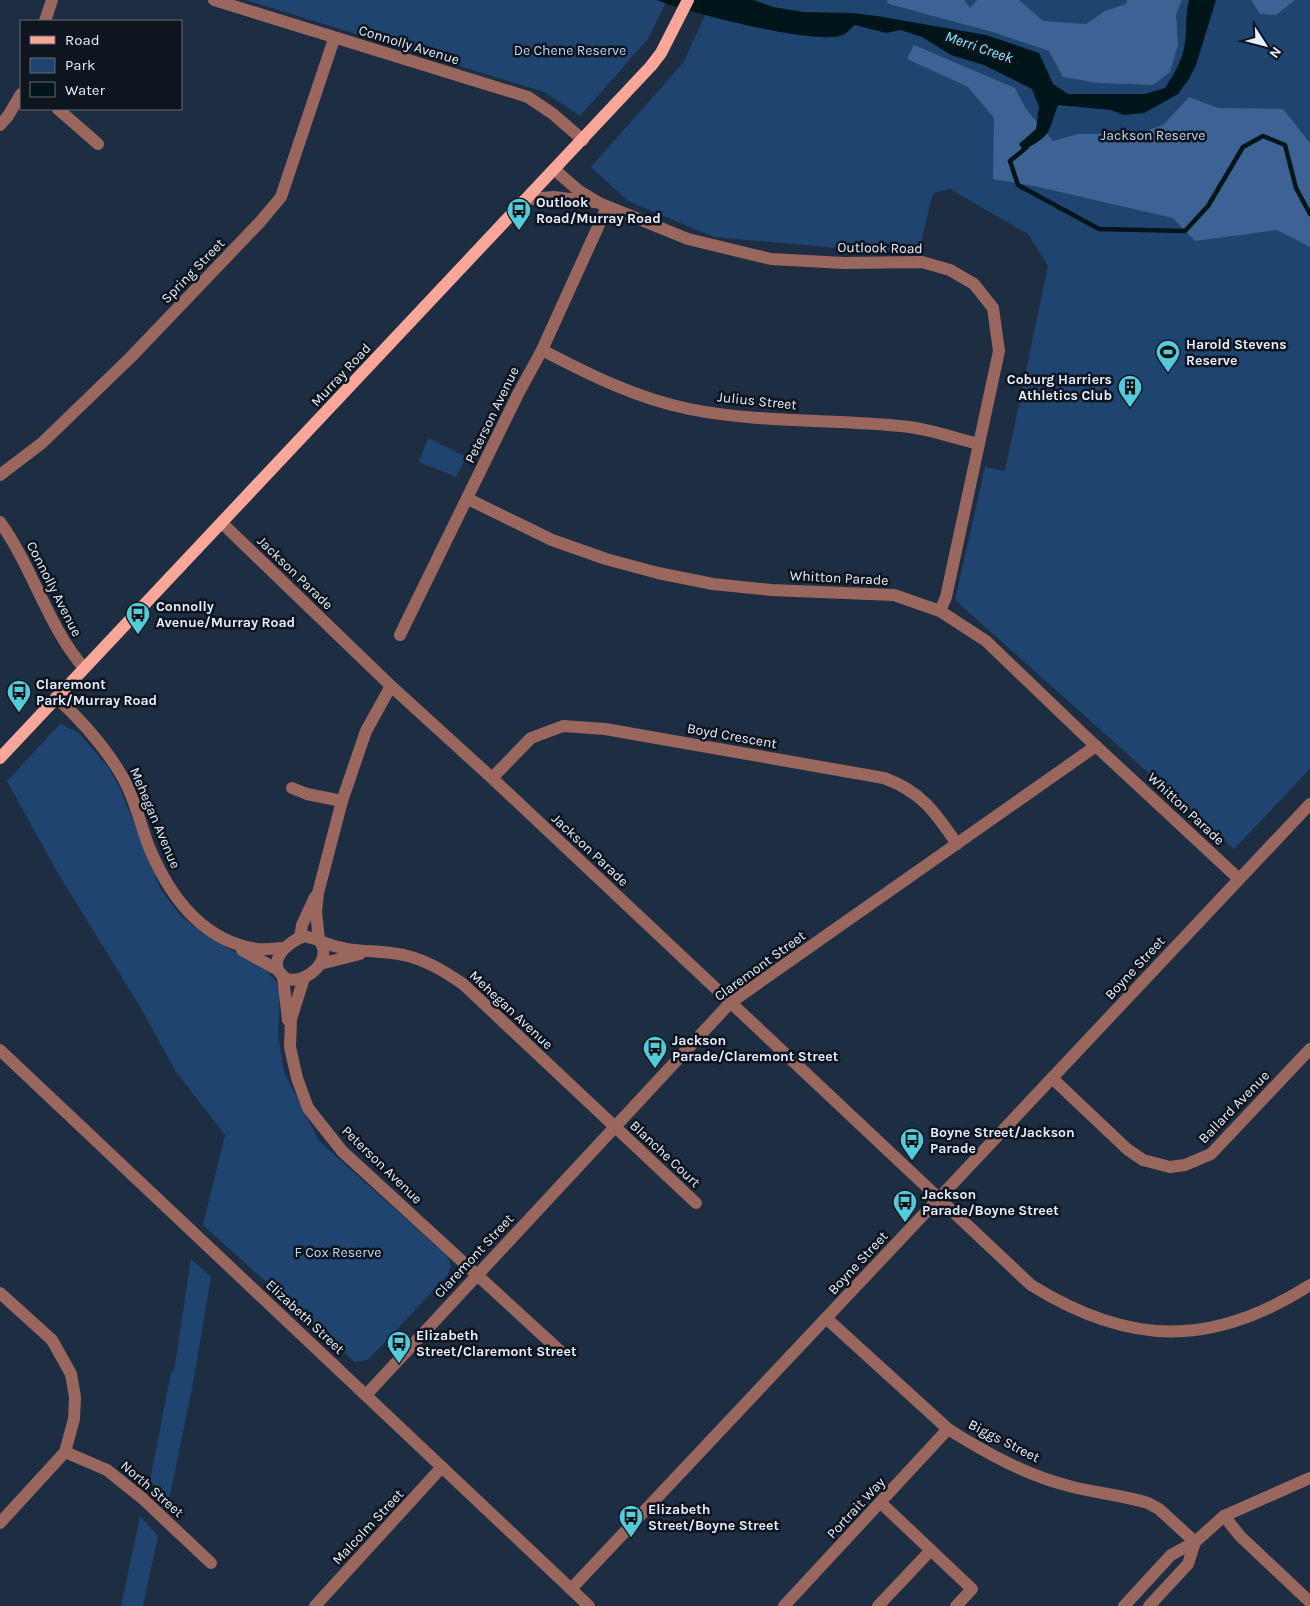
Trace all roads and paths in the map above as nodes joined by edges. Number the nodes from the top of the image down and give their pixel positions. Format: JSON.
{"nodes":[{"id":1,"x":52,"y":0,"type":"edge"},
{"id":2,"x":214,"y":0,"type":"edge"},
{"id":3,"x":688,"y":0,"type":"edge"},
{"id":4,"x":45,"y":20,"type":"edge"},
{"id":5,"x":334,"y":38,"type":"junction"},
{"id":6,"x":20,"y":95,"type":"edge"},
{"id":7,"x":59,"y":110,"type":"edge"},
{"id":8,"x":3,"y":118,"type":"edge"},
{"id":9,"x":583,"y":140,"type":"junction"},
{"id":10,"x":98,"y":144,"type":"dead end"},
{"id":11,"x":555,"y":170,"type":"junction"},
{"id":12,"x":528,"y":199,"type":"junction"},
{"id":13,"x":603,"y":205,"type":"junction"},
{"id":14,"x":542,"y":350,"type":"junction"},
{"id":15,"x":979,"y":444,"type":"junction"},
{"id":16,"x":0,"y":475,"type":"edge"},
{"id":17,"x":468,"y":500,"type":"junction"},
{"id":18,"x":0,"y":522,"type":"edge"},
{"id":19,"x":222,"y":523,"type":"junction"},
{"id":20,"x":940,"y":611,"type":"junction"},
{"id":21,"x":400,"y":635,"type":"dead end"},
{"id":22,"x":84,"y":668,"type":"junction"},
{"id":23,"x":391,"y":686,"type":"junction"},
{"id":24,"x":56,"y":697,"type":"junction"},
{"id":25,"x":1096,"y":746,"type":"junction"},
{"id":26,"x":0,"y":758,"type":"edge"},
{"id":27,"x":492,"y":778,"type":"junction"},
{"id":28,"x":292,"y":788,"type":"dead end"},
{"id":29,"x":342,"y":801,"type":"junction"},
{"id":30,"x":1310,"y":804,"type":"edge"},
{"id":31,"x":957,"y":844,"type":"junction"},
{"id":32,"x":1239,"y":879,"type":"junction"},
{"id":33,"x":318,"y":893,"type":"junction"},
{"id":34,"x":300,"y":938,"type":"junction"},
{"id":35,"x":320,"y":940,"type":"junction"},
{"id":36,"x":232,"y":942,"type":"junction"},
{"id":37,"x":284,"y":948,"type":"junction"},
{"id":38,"x":367,"y":953,"type":"junction"},
{"id":39,"x":320,"y":964,"type":"junction"},
{"id":40,"x":281,"y":974,"type":"junction"},
{"id":41,"x":304,"y":978,"type":"junction"},
{"id":42,"x":730,"y":1003,"type":"junction"},
{"id":43,"x":290,"y":1030,"type":"junction"},
{"id":44,"x":1310,"y":1049,"type":"edge"},
{"id":45,"x":0,"y":1050,"type":"edge"},
{"id":46,"x":1052,"y":1078,"type":"junction"},
{"id":47,"x":614,"y":1127,"type":"junction"},
{"id":48,"x":939,"y":1198,"type":"junction"},
{"id":49,"x":696,"y":1203,"type":"dead end"},
{"id":50,"x":477,"y":1275,"type":"junction"},
{"id":51,"x":1310,"y":1285,"type":"edge"},
{"id":52,"x":0,"y":1293,"type":"edge"},
{"id":53,"x":826,"y":1318,"type":"junction"},
{"id":54,"x":561,"y":1352,"type":"dead end"},
{"id":55,"x":366,"y":1395,"type":"junction"},
{"id":56,"x":948,"y":1429,"type":"junction"},
{"id":57,"x":65,"y":1452,"type":"junction"},
{"id":58,"x":442,"y":1467,"type":"junction"},
{"id":59,"x":1310,"y":1478,"type":"edge"},
{"id":60,"x":881,"y":1503,"type":"junction"},
{"id":61,"x":1224,"y":1516,"type":"junction"},
{"id":62,"x":0,"y":1523,"type":"edge"},
{"id":63,"x":1195,"y":1542,"type":"junction"},
{"id":64,"x":931,"y":1550,"type":"junction"},
{"id":65,"x":211,"y":1563,"type":"dead end"},
{"id":66,"x":572,"y":1589,"type":"junction"},
{"id":67,"x":1310,"y":1602,"type":"edge"},
{"id":68,"x":315,"y":1606,"type":"edge"},
{"id":69,"x":589,"y":1606,"type":"edge"},
{"id":70,"x":784,"y":1606,"type":"edge"},
{"id":71,"x":878,"y":1606,"type":"edge"},
{"id":72,"x":956,"y":1606,"type":"edge"},
{"id":73,"x":1124,"y":1606,"type":"edge"},
{"id":74,"x":1149,"y":1606,"type":"edge"}],
"edges":[{"from":1,"to":4,"type":"street"},
{"from":2,"to":5,"type":"street","name":"Connolly Avenue"},
{"from":3,"to":9,"type":"main road","name":"Murray Road"},
{"from":5,"to":9,"type":"street","name":"Connolly Avenue"},
{"from":5,"to":16,"type":"street","name":"Spring Street"},
{"from":6,"to":8,"type":"street"},
{"from":7,"to":10,"type":"street"},
{"from":9,"to":11,"type":"main road","name":"Murray Road"},
{"from":11,"to":12,"type":"main road","name":"Murray Road"},
{"from":11,"to":13,"type":"street","name":"Outlook Road"},
{"from":12,"to":13,"type":"street","name":"Outlook Road"},
{"from":12,"to":19,"type":"main road","name":"Murray Road"},
{"from":13,"to":14,"type":"street","name":"Peterson Avenue"},
{"from":13,"to":15,"type":"street","name":"Outlook Road"},
{"from":14,"to":15,"type":"street","name":"Julius Street"},
{"from":14,"to":17,"type":"street","name":"Peterson Avenue"},
{"from":15,"to":20,"type":"street","name":"Outlook Road"},
{"from":17,"to":20,"type":"street","name":"Whitton Parade"},
{"from":17,"to":21,"type":"street","name":"Peterson Avenue"},
{"from":18,"to":22,"type":"street","name":"Connolly Avenue"},
{"from":19,"to":22,"type":"main road","name":"Murray Road"},
{"from":19,"to":23,"type":"street","name":"Jackson Parade"},
{"from":20,"to":25,"type":"street","name":"Whitton Parade"},
{"from":22,"to":24,"type":"main road","name":"Murray Road"},
{"from":23,"to":27,"type":"street","name":"Jackson Parade"},
{"from":23,"to":29,"type":"street"},
{"from":24,"to":26,"type":"main road","name":"Murray Road"},
{"from":24,"to":36,"type":"street","name":"Mehegan Avenue"},
{"from":25,"to":31,"type":"street","name":"Claremont Street"},
{"from":25,"to":32,"type":"street","name":"Whitton Parade"},
{"from":27,"to":31,"type":"street","name":"Boyd Crescent"},
{"from":27,"to":42,"type":"street","name":"Jackson Parade"},
{"from":28,"to":29,"type":"street"},
{"from":29,"to":33,"type":"street"},
{"from":30,"to":32,"type":"street","name":"Boyne Street"},
{"from":31,"to":42,"type":"street","name":"Claremont Street"},
{"from":32,"to":46,"type":"street","name":"Boyne Street"},
{"from":33,"to":34,"type":"street"},
{"from":33,"to":35,"type":"street"},
{"from":34,"to":35,"type":"street"},
{"from":34,"to":37,"type":"street"},
{"from":35,"to":38,"type":"street","name":"Mehegan Avenue"},
{"from":35,"to":39,"type":"street"},
{"from":36,"to":37,"type":"street","name":"Mehegan Avenue"},
{"from":36,"to":40,"type":"street","name":"Mehegan Avenue"},
{"from":37,"to":40,"type":"street"},
{"from":38,"to":39,"type":"street","name":"Mehegan Avenue"},
{"from":38,"to":47,"type":"street","name":"Mehegan Avenue"},
{"from":39,"to":41,"type":"street"},
{"from":40,"to":41,"type":"street"},
{"from":40,"to":43,"type":"street","name":"Peterson Avenue"},
{"from":41,"to":43,"type":"street","name":"Peterson Avenue"},
{"from":42,"to":47,"type":"street","name":"Claremont Street"},
{"from":42,"to":48,"type":"street","name":"Jackson Parade"},
{"from":43,"to":50,"type":"street","name":"Peterson Avenue"},
{"from":44,"to":46,"type":"street","name":"Ballard Avenue"},
{"from":45,"to":55,"type":"street","name":"Elizabeth Street"},
{"from":46,"to":48,"type":"street","name":"Boyne Street"},
{"from":47,"to":49,"type":"street","name":"Blanche Court"},
{"from":47,"to":50,"type":"street","name":"Claremont Street"},
{"from":48,"to":51,"type":"street","name":"Jackson Parade"},
{"from":48,"to":53,"type":"street","name":"Boyne Street"},
{"from":50,"to":54,"type":"street","name":"Peterson Avenue"},
{"from":50,"to":55,"type":"street","name":"Claremont Street"},
{"from":52,"to":57,"type":"street"},
{"from":53,"to":56,"type":"street","name":"Biggs Street"},
{"from":53,"to":66,"type":"street","name":"Boyne Street"},
{"from":55,"to":58,"type":"street","name":"Elizabeth Street"},
{"from":56,"to":60,"type":"street","name":"Portrait Way"},
{"from":56,"to":63,"type":"street","name":"Biggs Street"},
{"from":57,"to":62,"type":"street"},
{"from":57,"to":65,"type":"street","name":"North Street"},
{"from":58,"to":66,"type":"street","name":"Elizabeth Street"},
{"from":58,"to":68,"type":"street","name":"Malcolm Street"},
{"from":59,"to":61,"type":"street"},
{"from":60,"to":64,"type":"street"},
{"from":60,"to":70,"type":"street","name":"Portrait Way"},
{"from":61,"to":63,"type":"street"},
{"from":61,"to":67,"type":"street"},
{"from":63,"to":73,"type":"street"},
{"from":63,"to":74,"type":"street"},
{"from":64,"to":71,"type":"street"},
{"from":64,"to":72,"type":"street"},
{"from":66,"to":69,"type":"street","name":"Elizabeth Street"}]}
